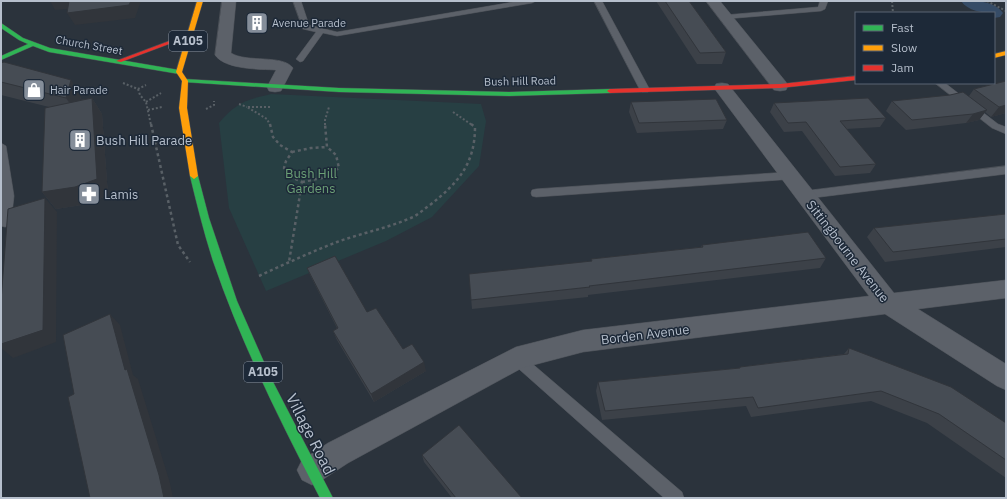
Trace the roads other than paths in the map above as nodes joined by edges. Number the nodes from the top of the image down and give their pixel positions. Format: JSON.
{"nodes":[{"id":1,"x":200,"y":1,"type":"edge"},
{"id":2,"x":229,"y":1,"type":"edge"},
{"id":3,"x":297,"y":1,"type":"edge"},
{"id":4,"x":532,"y":1,"type":"edge"},
{"id":5,"x":598,"y":1,"type":"edge"},
{"id":6,"x":713,"y":1,"type":"edge"},
{"id":7,"x":824,"y":1,"type":"edge"},
{"id":8,"x":725,"y":17,"type":"junction"},
{"id":9,"x":1,"y":25,"type":"edge"},
{"id":10,"x":320,"y":30,"type":"junction"},
{"id":11,"x":13,"y":34,"type":"junction"},
{"id":12,"x":190,"y":35,"type":"junction"},
{"id":13,"x":5,"y":40,"type":"dead end"},
{"id":14,"x":33,"y":44,"type":"junction"},
{"id":15,"x":1006,"y":53,"type":"edge"},
{"id":16,"x":995,"y":56,"type":"edge"},
{"id":17,"x":1,"y":58,"type":"edge"},
{"id":18,"x":300,"y":59,"type":"dead end"},
{"id":19,"x":114,"y":62,"type":"junction"},
{"id":20,"x":179,"y":72,"type":"junction"},
{"id":21,"x":855,"y":78,"type":"edge"},
{"id":22,"x":185,"y":81,"type":"junction"},
{"id":23,"x":940,"y":84,"type":"edge"},
{"id":24,"x":780,"y":86,"type":"junction"},
{"id":25,"x":275,"y":87,"type":"junction"},
{"id":26,"x":722,"y":88,"type":"junction"},
{"id":27,"x":645,"y":90,"type":"junction"},
{"id":28,"x":1006,"y":131,"type":"edge"},
{"id":29,"x":1,"y":146,"type":"edge"},
{"id":30,"x":1006,"y":170,"type":"edge"},
{"id":31,"x":790,"y":176,"type":"junction"},
{"id":32,"x":536,"y":193,"type":"dead end"},
{"id":33,"x":804,"y":195,"type":"junction"},
{"id":34,"x":6,"y":223,"type":"edge"},
{"id":35,"x":1006,"y":289,"type":"edge"},
{"id":36,"x":889,"y":304,"type":"junction"},
{"id":37,"x":516,"y":358,"type":"junction"},
{"id":38,"x":1006,"y":378,"type":"edge"},
{"id":39,"x":312,"y":470,"type":"junction"},
{"id":40,"x":327,"y":498,"type":"edge"},
{"id":41,"x":676,"y":498,"type":"edge"}],
"edges":[{"from":1,"to":12,"type":"main road","number":"A105"},
{"from":2,"to":25,"type":"street"},
{"from":3,"to":10,"type":"lane"},
{"from":4,"to":10,"type":"lane"},
{"from":5,"to":27,"type":"lane"},
{"from":6,"to":8,"type":"street"},
{"from":7,"to":8,"type":"lane"},
{"from":8,"to":24,"type":"street"},
{"from":9,"to":11,"type":"main road","name":"Church Street"},
{"from":10,"to":18,"type":"lane"},
{"from":11,"to":13,"type":"main road"},
{"from":11,"to":14,"type":"main road","name":"Church Street"},
{"from":12,"to":19,"type":"main road"},
{"from":12,"to":20,"type":"main road","number":"A105"},
{"from":14,"to":17,"type":"main road"},
{"from":14,"to":19,"type":"main road","name":"Church Street"},
{"from":15,"to":16,"type":"main road"},
{"from":19,"to":20,"type":"main road","name":"Church Street"},
{"from":20,"to":22,"type":"main road"},
{"from":21,"to":24,"type":"main road","name":"Bush Hill Road"},
{"from":22,"to":25,"type":"main road","name":"Bush Hill Road"},
{"from":22,"to":39,"type":"main road","name":"Village Road","number":"A105"},
{"from":23,"to":28,"type":"lane"},
{"from":24,"to":26,"type":"main road","name":"Bush Hill Road"},
{"from":25,"to":27,"type":"main road","name":"Bush Hill Road"},
{"from":26,"to":27,"type":"main road","name":"Bush Hill Road"},
{"from":26,"to":31,"type":"street","name":"Sittingbourne Avenue"},
{"from":29,"to":34,"type":"lane"},
{"from":30,"to":33,"type":"lane"},
{"from":31,"to":32,"type":"lane"},
{"from":31,"to":33,"type":"street","name":"Sittingbourne Avenue"},
{"from":33,"to":36,"type":"street","name":"Sittingbourne Avenue"},
{"from":35,"to":36,"type":"street","name":"Borden Avenue"},
{"from":36,"to":37,"type":"street","name":"Borden Avenue"},
{"from":36,"to":38,"type":"street","name":"Sittingbourne Avenue"},
{"from":37,"to":39,"type":"street","name":"Borden Avenue"},
{"from":37,"to":41,"type":"lane"},
{"from":39,"to":40,"type":"main road","name":"Village Road","number":"A105"}]}
